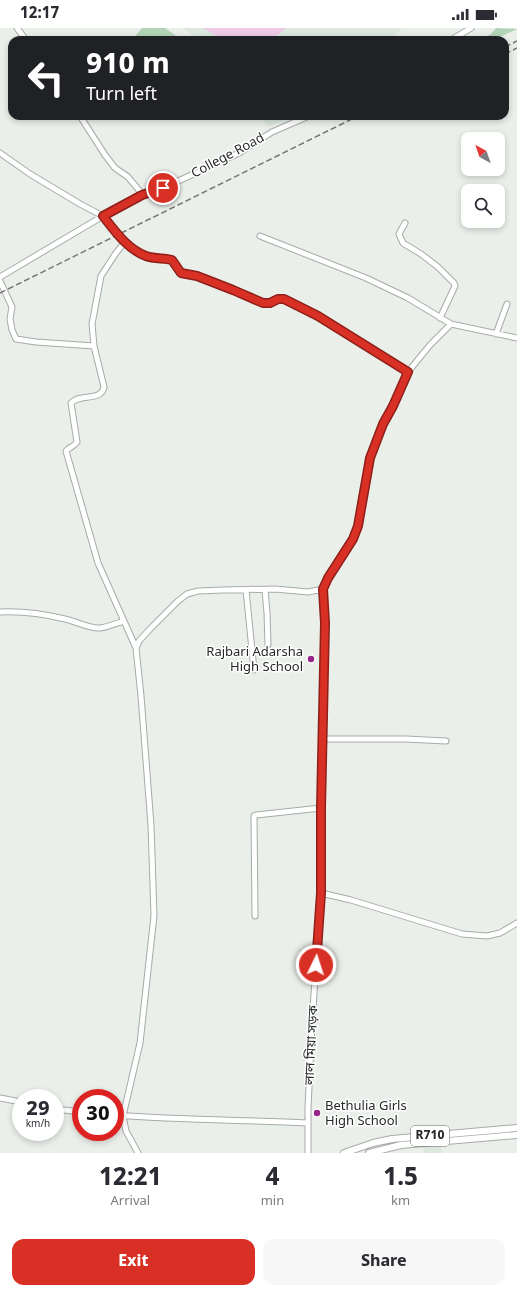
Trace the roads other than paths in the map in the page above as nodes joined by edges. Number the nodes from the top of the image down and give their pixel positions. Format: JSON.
{"nodes":[{"id":1,"x":470,"y":28,"type":"edge"},
{"id":2,"x":457,"y":36,"type":"edge"},
{"id":3,"x":83,"y":120,"type":"edge"},
{"id":4,"x":300,"y":120,"type":"edge"},
{"id":5,"x":0,"y":153,"type":"edge"},
{"id":6,"x":142,"y":195,"type":"junction"},
{"id":7,"x":103,"y":216,"type":"junction"},
{"id":8,"x":405,"y":223,"type":"dead end"},
{"id":9,"x":260,"y":236,"type":"dead end"},
{"id":10,"x":125,"y":242,"type":"junction"},
{"id":11,"x":0,"y":277,"type":"edge"},
{"id":12,"x":0,"y":281,"type":"edge"},
{"id":13,"x":507,"y":304,"type":"dead end"},
{"id":14,"x":440,"y":318,"type":"junction"},
{"id":15,"x":451,"y":324,"type":"junction"},
{"id":16,"x":496,"y":334,"type":"junction"},
{"id":17,"x":517,"y":338,"type":"edge"},
{"id":18,"x":94,"y":346,"type":"junction"},
{"id":19,"x":408,"y":372,"type":"junction"},
{"id":20,"x":323,"y":589,"type":"junction"},
{"id":21,"x":246,"y":590,"type":"junction"},
{"id":22,"x":265,"y":590,"type":"junction"},
{"id":23,"x":0,"y":612,"type":"edge"},
{"id":24,"x":124,"y":621,"type":"junction"},
{"id":25,"x":268,"y":645,"type":"dead end"},
{"id":26,"x":136,"y":648,"type":"junction"},
{"id":27,"x":254,"y":670,"type":"dead end"},
{"id":28,"x":323,"y":739,"type":"junction"},
{"id":29,"x":446,"y":741,"type":"dead end"},
{"id":30,"x":321,"y":808,"type":"junction"},
{"id":31,"x":321,"y":893,"type":"junction"},
{"id":32,"x":255,"y":916,"type":"dead end"},
{"id":33,"x":517,"y":923,"type":"edge"},
{"id":34,"x":0,"y":1098,"type":"edge"},
{"id":35,"x":12,"y":1100,"type":"edge"},
{"id":36,"x":124,"y":1112,"type":"edge"},
{"id":37,"x":124,"y":1116,"type":"edge"},
{"id":38,"x":124,"y":1121,"type":"edge"},
{"id":39,"x":308,"y":1123,"type":"junction"},
{"id":40,"x":517,"y":1128,"type":"edge"},
{"id":41,"x":517,"y":1135,"type":"edge"},
{"id":42,"x":138,"y":1153,"type":"edge"},
{"id":43,"x":308,"y":1153,"type":"edge"},
{"id":44,"x":344,"y":1153,"type":"edge"},
{"id":45,"x":369,"y":1153,"type":"edge"}],
"edges":[{"from":1,"to":2,"type":"street"},
{"from":3,"to":6,"type":"street"},
{"from":4,"to":6,"type":"street","name":"College Road"},
{"from":5,"to":7,"type":"street"},
{"from":6,"to":7,"type":"street","name":"College Road"},
{"from":7,"to":10,"type":"street"},
{"from":7,"to":11,"type":"street","name":"College Road"},
{"from":8,"to":14,"type":"street"},
{"from":9,"to":14,"type":"street"},
{"from":10,"to":18,"type":"street"},
{"from":10,"to":19,"type":"street"},
{"from":12,"to":18,"type":"street"},
{"from":13,"to":16,"type":"street"},
{"from":14,"to":15,"type":"street"},
{"from":15,"to":16,"type":"street"},
{"from":15,"to":19,"type":"street"},
{"from":16,"to":17,"type":"street"},
{"from":18,"to":24,"type":"street"},
{"from":19,"to":20,"type":"street"},
{"from":20,"to":22,"type":"street"},
{"from":20,"to":28,"type":"street","name":"লাল মিয়া সড়ক"},
{"from":21,"to":22,"type":"street"},
{"from":21,"to":26,"type":"street"},
{"from":21,"to":27,"type":"street"},
{"from":22,"to":25,"type":"street"},
{"from":23,"to":24,"type":"street"},
{"from":24,"to":26,"type":"street"},
{"from":26,"to":36,"type":"street"},
{"from":28,"to":29,"type":"street"},
{"from":28,"to":30,"type":"street","name":"লাল মিয়া সড়ক"},
{"from":30,"to":31,"type":"street","name":"লাল মিয়া সড়ক"},
{"from":30,"to":32,"type":"street"},
{"from":31,"to":33,"type":"street"},
{"from":31,"to":39,"type":"street","name":"লাল মিয়া সড়ক"},
{"from":34,"to":35,"type":"street"},
{"from":37,"to":39,"type":"street"},
{"from":38,"to":42,"type":"street"},
{"from":39,"to":43,"type":"street","name":"লাল মিয়া সড়ক"},
{"from":40,"to":44,"type":"main road","number":"R710"},
{"from":41,"to":45,"type":"main road","number":"R710"}]}
